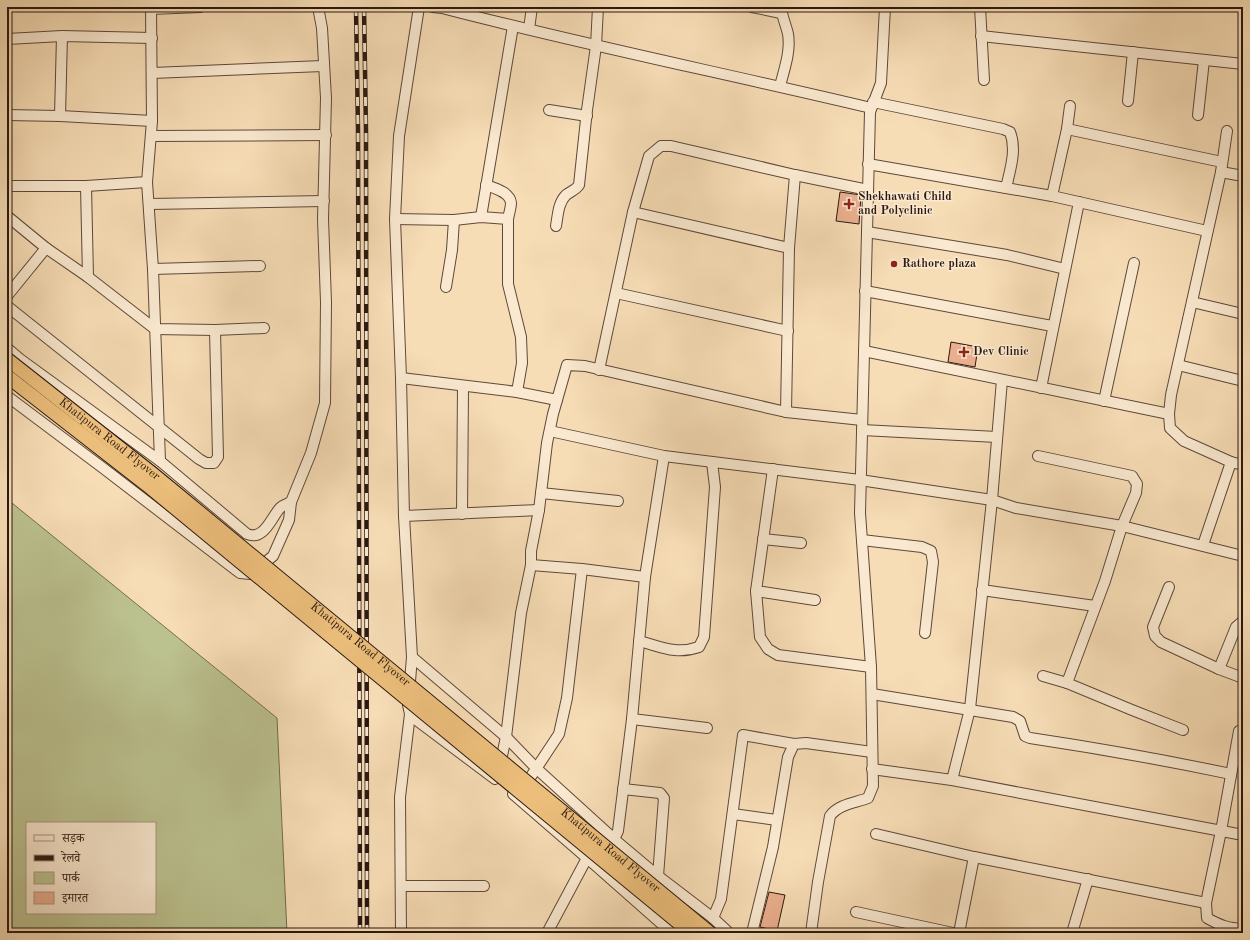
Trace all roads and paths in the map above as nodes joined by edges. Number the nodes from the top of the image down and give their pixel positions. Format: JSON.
{"nodes":[{"id":1,"x":200,"y":7,"type":"edge"},
{"id":2,"x":318,"y":7,"type":"edge"},
{"id":3,"x":419,"y":7,"type":"edge"},
{"id":4,"x":439,"y":7,"type":"edge"},
{"id":5,"x":532,"y":7,"type":"edge"},
{"id":6,"x":598,"y":7,"type":"edge"},
{"id":7,"x":752,"y":7,"type":"edge"},
{"id":8,"x":885,"y":7,"type":"edge"},
{"id":9,"x":980,"y":7,"type":"edge"},
{"id":10,"x":151,"y":8,"type":"edge"},
{"id":11,"x":781,"y":10,"type":"edge"},
{"id":12,"x":513,"y":26,"type":"junction"},
{"id":13,"x":529,"y":29,"type":"junction"},
{"id":14,"x":62,"y":36,"type":"junction"},
{"id":15,"x":981,"y":36,"type":"junction"},
{"id":16,"x":152,"y":38,"type":"junction"},
{"id":17,"x":7,"y":39,"type":"edge"},
{"id":18,"x":596,"y":46,"type":"junction"},
{"id":19,"x":1134,"y":52,"type":"junction"},
{"id":20,"x":1204,"y":60,"type":"junction"},
{"id":21,"x":1243,"y":64,"type":"edge"},
{"id":22,"x":323,"y":66,"type":"junction"},
{"id":23,"x":152,"y":73,"type":"junction"},
{"id":24,"x":984,"y":80,"type":"dead end"},
{"id":25,"x":780,"y":86,"type":"junction"},
{"id":26,"x":1128,"y":101,"type":"dead end"},
{"id":27,"x":872,"y":105,"type":"junction"},
{"id":28,"x":1070,"y":106,"type":"dead end"},
{"id":29,"x":549,"y":110,"type":"dead end"},
{"id":30,"x":7,"y":115,"type":"edge"},
{"id":31,"x":1198,"y":115,"type":"dead end"},
{"id":32,"x":60,"y":116,"type":"junction"},
{"id":33,"x":587,"y":116,"type":"junction"},
{"id":34,"x":152,"y":121,"type":"junction"},
{"id":35,"x":1067,"y":129,"type":"junction"},
{"id":36,"x":1227,"y":131,"type":"dead end"},
{"id":37,"x":326,"y":135,"type":"junction"},
{"id":38,"x":151,"y":136,"type":"junction"},
{"id":39,"x":868,"y":164,"type":"junction"},
{"id":40,"x":1221,"y":167,"type":"junction"},
{"id":41,"x":795,"y":175,"type":"junction"},
{"id":42,"x":1243,"y":176,"type":"edge"},
{"id":43,"x":147,"y":182,"type":"junction"},
{"id":44,"x":486,"y":185,"type":"junction"},
{"id":45,"x":7,"y":186,"type":"edge"},
{"id":46,"x":86,"y":186,"type":"junction"},
{"id":47,"x":1006,"y":188,"type":"junction"},
{"id":48,"x":868,"y":190,"type":"junction"},
{"id":49,"x":1052,"y":196,"type":"junction"},
{"id":50,"x":324,"y":201,"type":"junction"},
{"id":51,"x":1079,"y":202,"type":"junction"},
{"id":52,"x":149,"y":204,"type":"junction"},
{"id":53,"x":633,"y":212,"type":"junction"},
{"id":54,"x":7,"y":216,"type":"edge"},
{"id":55,"x":481,"y":217,"type":"junction"},
{"id":56,"x":395,"y":219,"type":"junction"},
{"id":57,"x":508,"y":219,"type":"junction"},
{"id":58,"x":454,"y":220,"type":"junction"},
{"id":59,"x":556,"y":226,"type":"dead end"},
{"id":60,"x":1208,"y":231,"type":"junction"},
{"id":61,"x":867,"y":232,"type":"junction"},
{"id":62,"x":46,"y":248,"type":"junction"},
{"id":63,"x":789,"y":248,"type":"junction"},
{"id":64,"x":1134,"y":264,"type":"dead end"},
{"id":65,"x":260,"y":266,"type":"dead end"},
{"id":66,"x":153,"y":268,"type":"junction"},
{"id":67,"x":1065,"y":269,"type":"junction"},
{"id":68,"x":88,"y":277,"type":"junction"},
{"id":69,"x":446,"y":287,"type":"dead end"},
{"id":70,"x":865,"y":291,"type":"junction"},
{"id":71,"x":616,"y":293,"type":"junction"},
{"id":72,"x":7,"y":296,"type":"edge"},
{"id":73,"x":1192,"y":302,"type":"junction"},
{"id":74,"x":7,"y":306,"type":"edge"},
{"id":75,"x":1243,"y":314,"type":"edge"},
{"id":76,"x":1052,"y":326,"type":"junction"},
{"id":77,"x":264,"y":328,"type":"dead end"},
{"id":78,"x":155,"y":329,"type":"junction"},
{"id":79,"x":215,"y":330,"type":"junction"},
{"id":80,"x":788,"y":331,"type":"junction"},
{"id":81,"x":7,"y":348,"type":"edge"},
{"id":82,"x":864,"y":351,"type":"junction"},
{"id":83,"x":7,"y":359,"type":"edge"},
{"id":84,"x":1178,"y":365,"type":"junction"},
{"id":85,"x":599,"y":370,"type":"junction"},
{"id":86,"x":7,"y":376,"type":"edge"},
{"id":87,"x":401,"y":378,"type":"junction"},
{"id":88,"x":1002,"y":380,"type":"junction"},
{"id":89,"x":1243,"y":381,"type":"edge"},
{"id":90,"x":463,"y":386,"type":"junction"},
{"id":91,"x":1041,"y":388,"type":"junction"},
{"id":92,"x":517,"y":392,"type":"junction"},
{"id":93,"x":7,"y":396,"type":"edge"},
{"id":94,"x":557,"y":400,"type":"junction"},
{"id":95,"x":1104,"y":401,"type":"junction"},
{"id":96,"x":786,"y":412,"type":"junction"},
{"id":97,"x":1169,"y":414,"type":"junction"},
{"id":98,"x":862,"y":425,"type":"junction"},
{"id":99,"x":158,"y":426,"type":"junction"},
{"id":100,"x":550,"y":432,"type":"junction"},
{"id":101,"x":997,"y":437,"type":"junction"},
{"id":102,"x":664,"y":456,"type":"junction"},
{"id":103,"x":1038,"y":456,"type":"dead end"},
{"id":104,"x":160,"y":461,"type":"junction"},
{"id":105,"x":712,"y":462,"type":"junction"},
{"id":106,"x":1232,"y":462,"type":"junction"},
{"id":107,"x":1243,"y":465,"type":"edge"},
{"id":108,"x":773,"y":469,"type":"junction"},
{"id":109,"x":860,"y":480,"type":"junction"},
{"id":110,"x":541,"y":493,"type":"junction"},
{"id":111,"x":992,"y":500,"type":"junction"},
{"id":112,"x":618,"y":501,"type":"dead end"},
{"id":113,"x":291,"y":502,"type":"junction"},
{"id":114,"x":538,"y":510,"type":"junction"},
{"id":115,"x":462,"y":514,"type":"junction"},
{"id":116,"x":404,"y":516,"type":"junction"},
{"id":117,"x":1122,"y":526,"type":"junction"},
{"id":118,"x":763,"y":538,"type":"junction"},
{"id":119,"x":862,"y":540,"type":"junction"},
{"id":120,"x":801,"y":543,"type":"dead end"},
{"id":121,"x":1203,"y":545,"type":"junction"},
{"id":122,"x":1243,"y":556,"type":"edge"},
{"id":123,"x":531,"y":565,"type":"junction"},
{"id":124,"x":582,"y":569,"type":"junction"},
{"id":125,"x":645,"y":577,"type":"junction"},
{"id":126,"x":1169,"y":587,"type":"dead end"},
{"id":127,"x":982,"y":590,"type":"junction"},
{"id":128,"x":756,"y":591,"type":"junction"},
{"id":129,"x":815,"y":600,"type":"dead end"},
{"id":130,"x":1095,"y":606,"type":"junction"},
{"id":131,"x":1243,"y":621,"type":"edge"},
{"id":132,"x":925,"y":633,"type":"dead end"},
{"id":133,"x":639,"y":641,"type":"junction"},
{"id":134,"x":412,"y":657,"type":"junction"},
{"id":135,"x":871,"y":667,"type":"junction"},
{"id":136,"x":1219,"y":669,"type":"junction"},
{"id":137,"x":1043,"y":676,"type":"dead end"},
{"id":138,"x":1243,"y":678,"type":"edge"},
{"id":139,"x":1067,"y":683,"type":"junction"},
{"id":140,"x":872,"y":694,"type":"junction"},
{"id":141,"x":970,"y":709,"type":"junction"},
{"id":142,"x":410,"y":714,"type":"junction"},
{"id":143,"x":632,"y":719,"type":"junction"},
{"id":144,"x":707,"y":728,"type":"dead end"},
{"id":145,"x":1183,"y":730,"type":"dead end"},
{"id":146,"x":1238,"y":731,"type":"dead end"},
{"id":147,"x":506,"y":737,"type":"junction"},
{"id":148,"x":794,"y":744,"type":"junction"},
{"id":149,"x":872,"y":752,"type":"junction"},
{"id":150,"x":537,"y":769,"type":"junction"},
{"id":151,"x":872,"y":769,"type":"junction"},
{"id":152,"x":1231,"y":774,"type":"junction"},
{"id":153,"x":497,"y":780,"type":"junction"},
{"id":154,"x":952,"y":780,"type":"junction"},
{"id":155,"x":623,"y":789,"type":"junction"},
{"id":156,"x":517,"y":798,"type":"junction"},
{"id":157,"x":734,"y":814,"type":"junction"},
{"id":158,"x":777,"y":820,"type":"junction"},
{"id":159,"x":1221,"y":831,"type":"junction"},
{"id":160,"x":876,"y":834,"type":"dead end"},
{"id":161,"x":1243,"y":835,"type":"edge"},
{"id":162,"x":614,"y":839,"type":"junction"},
{"id":163,"x":974,"y":857,"type":"junction"},
{"id":164,"x":587,"y":858,"type":"junction"},
{"id":165,"x":658,"y":876,"type":"junction"},
{"id":166,"x":1088,"y":879,"type":"junction"},
{"id":167,"x":401,"y":886,"type":"junction"},
{"id":168,"x":484,"y":886,"type":"dead end"},
{"id":169,"x":1206,"y":903,"type":"junction"},
{"id":170,"x":856,"y":912,"type":"dead end"},
{"id":171,"x":713,"y":918,"type":"junction"},
{"id":172,"x":1243,"y":929,"type":"edge"},
{"id":173,"x":401,"y":933,"type":"edge"},
{"id":174,"x":547,"y":933,"type":"edge"},
{"id":175,"x":672,"y":933,"type":"edge"},
{"id":176,"x":691,"y":933,"type":"edge"},
{"id":177,"x":710,"y":933,"type":"edge"},
{"id":178,"x":729,"y":933,"type":"edge"},
{"id":179,"x":752,"y":933,"type":"edge"},
{"id":180,"x":811,"y":933,"type":"edge"},
{"id":181,"x":953,"y":933,"type":"edge"},
{"id":182,"x":959,"y":933,"type":"edge"},
{"id":183,"x":1072,"y":933,"type":"edge"}],
"edges":[{"from":1,"to":10,"type":"street"},
{"from":2,"to":22,"type":"street"},
{"from":3,"to":56,"type":"street"},
{"from":4,"to":12,"type":"street"},
{"from":5,"to":13,"type":"street"},
{"from":6,"to":18,"type":"street"},
{"from":7,"to":11,"type":"street"},
{"from":8,"to":27,"type":"street"},
{"from":9,"to":15,"type":"street"},
{"from":10,"to":16,"type":"street"},
{"from":11,"to":25,"type":"street"},
{"from":12,"to":13,"type":"street"},
{"from":12,"to":44,"type":"street"},
{"from":13,"to":18,"type":"street"},
{"from":14,"to":16,"type":"street"},
{"from":14,"to":17,"type":"street"},
{"from":14,"to":32,"type":"street"},
{"from":15,"to":19,"type":"street"},
{"from":15,"to":24,"type":"street"},
{"from":16,"to":23,"type":"street"},
{"from":18,"to":25,"type":"street"},
{"from":18,"to":33,"type":"street"},
{"from":19,"to":20,"type":"street"},
{"from":19,"to":26,"type":"street"},
{"from":20,"to":21,"type":"street"},
{"from":20,"to":31,"type":"street"},
{"from":22,"to":23,"type":"street"},
{"from":22,"to":37,"type":"street"},
{"from":23,"to":34,"type":"street"},
{"from":25,"to":27,"type":"street"},
{"from":27,"to":39,"type":"street"},
{"from":27,"to":47,"type":"street"},
{"from":28,"to":35,"type":"street"},
{"from":29,"to":33,"type":"street"},
{"from":30,"to":32,"type":"street"},
{"from":32,"to":34,"type":"street"},
{"from":33,"to":59,"type":"street"},
{"from":34,"to":38,"type":"street"},
{"from":35,"to":40,"type":"street"},
{"from":35,"to":49,"type":"street"},
{"from":36,"to":40,"type":"street"},
{"from":37,"to":38,"type":"street"},
{"from":37,"to":50,"type":"street"},
{"from":38,"to":43,"type":"street"},
{"from":39,"to":47,"type":"street"},
{"from":39,"to":48,"type":"street"},
{"from":40,"to":42,"type":"street"},
{"from":40,"to":60,"type":"street"},
{"from":41,"to":48,"type":"street"},
{"from":41,"to":53,"type":"street"},
{"from":41,"to":63,"type":"street"},
{"from":43,"to":46,"type":"street"},
{"from":43,"to":52,"type":"street"},
{"from":44,"to":55,"type":"street"},
{"from":44,"to":57,"type":"street"},
{"from":45,"to":46,"type":"street"},
{"from":46,"to":68,"type":"street"},
{"from":47,"to":49,"type":"street"},
{"from":48,"to":61,"type":"street"},
{"from":49,"to":51,"type":"street"},
{"from":50,"to":52,"type":"street"},
{"from":50,"to":113,"type":"street"},
{"from":51,"to":60,"type":"street"},
{"from":51,"to":67,"type":"street"},
{"from":52,"to":66,"type":"street"},
{"from":53,"to":63,"type":"street"},
{"from":53,"to":71,"type":"street"},
{"from":54,"to":62,"type":"street"},
{"from":55,"to":57,"type":"street"},
{"from":55,"to":58,"type":"street"},
{"from":56,"to":58,"type":"street"},
{"from":56,"to":87,"type":"street"},
{"from":57,"to":92,"type":"street"},
{"from":58,"to":69,"type":"street"},
{"from":60,"to":73,"type":"street"},
{"from":61,"to":67,"type":"street"},
{"from":61,"to":70,"type":"street"},
{"from":62,"to":68,"type":"street"},
{"from":62,"to":72,"type":"street"},
{"from":63,"to":80,"type":"street"},
{"from":64,"to":95,"type":"street"},
{"from":65,"to":66,"type":"street"},
{"from":66,"to":78,"type":"street"},
{"from":67,"to":76,"type":"street"},
{"from":68,"to":78,"type":"street"},
{"from":70,"to":76,"type":"street"},
{"from":70,"to":82,"type":"street"},
{"from":71,"to":80,"type":"street"},
{"from":71,"to":85,"type":"street"},
{"from":73,"to":75,"type":"street"},
{"from":73,"to":84,"type":"street"},
{"from":74,"to":99,"type":"street"},
{"from":76,"to":91,"type":"street"},
{"from":77,"to":79,"type":"street"},
{"from":78,"to":79,"type":"street"},
{"from":78,"to":99,"type":"street"},
{"from":79,"to":99,"type":"street"},
{"from":80,"to":96,"type":"street"},
{"from":81,"to":104,"type":"street"},
{"from":82,"to":88,"type":"street"},
{"from":82,"to":98,"type":"street"},
{"from":83,"to":177,"type":"main road","name":"Khatipura Road Flyover","bridge":true},
{"from":84,"to":89,"type":"street"},
{"from":84,"to":97,"type":"street"},
{"from":85,"to":94,"type":"street"},
{"from":85,"to":96,"type":"street"},
{"from":86,"to":176,"type":"main road","name":"Khatipura Road Flyover","bridge":true},
{"from":87,"to":90,"type":"street"},
{"from":87,"to":116,"type":"street"},
{"from":88,"to":91,"type":"street"},
{"from":88,"to":101,"type":"street"},
{"from":90,"to":92,"type":"street"},
{"from":90,"to":115,"type":"street"},
{"from":91,"to":95,"type":"street"},
{"from":92,"to":94,"type":"street"},
{"from":93,"to":113,"type":"street"},
{"from":94,"to":100,"type":"street"},
{"from":95,"to":97,"type":"street"},
{"from":96,"to":98,"type":"street"},
{"from":97,"to":106,"type":"street"},
{"from":98,"to":101,"type":"street"},
{"from":98,"to":109,"type":"street"},
{"from":99,"to":104,"type":"street"},
{"from":100,"to":102,"type":"street"},
{"from":100,"to":110,"type":"street"},
{"from":101,"to":111,"type":"street"},
{"from":102,"to":105,"type":"street"},
{"from":102,"to":125,"type":"street"},
{"from":103,"to":117,"type":"street"},
{"from":104,"to":113,"type":"street"},
{"from":105,"to":108,"type":"street"},
{"from":105,"to":133,"type":"street"},
{"from":106,"to":107,"type":"street"},
{"from":106,"to":121,"type":"street"},
{"from":108,"to":109,"type":"street"},
{"from":108,"to":118,"type":"street"},
{"from":109,"to":111,"type":"street"},
{"from":109,"to":119,"type":"street"},
{"from":110,"to":112,"type":"street"},
{"from":110,"to":114,"type":"street"},
{"from":111,"to":117,"type":"street"},
{"from":111,"to":127,"type":"street"},
{"from":114,"to":115,"type":"street"},
{"from":114,"to":123,"type":"street"},
{"from":115,"to":116,"type":"street"},
{"from":116,"to":134,"type":"street"},
{"from":117,"to":121,"type":"street"},
{"from":117,"to":130,"type":"street"},
{"from":118,"to":120,"type":"street"},
{"from":118,"to":128,"type":"street"},
{"from":119,"to":132,"type":"street"},
{"from":119,"to":135,"type":"street"},
{"from":121,"to":122,"type":"street"},
{"from":123,"to":124,"type":"street"},
{"from":123,"to":147,"type":"street"},
{"from":124,"to":125,"type":"street"},
{"from":124,"to":150,"type":"street"},
{"from":125,"to":133,"type":"street"},
{"from":126,"to":136,"type":"street"},
{"from":127,"to":130,"type":"street"},
{"from":127,"to":141,"type":"street"},
{"from":128,"to":129,"type":"street"},
{"from":128,"to":135,"type":"street"},
{"from":130,"to":139,"type":"street"},
{"from":131,"to":136,"type":"street"},
{"from":133,"to":143,"type":"street"},
{"from":134,"to":142,"type":"street"},
{"from":134,"to":147,"type":"street"},
{"from":135,"to":140,"type":"street"},
{"from":136,"to":138,"type":"street"},
{"from":137,"to":139,"type":"street"},
{"from":139,"to":145,"type":"street"},
{"from":140,"to":141,"type":"street"},
{"from":140,"to":149,"type":"street"},
{"from":141,"to":152,"type":"street"},
{"from":141,"to":154,"type":"street"},
{"from":142,"to":153,"type":"street"},
{"from":142,"to":167,"type":"street"},
{"from":143,"to":144,"type":"street"},
{"from":143,"to":155,"type":"street"},
{"from":146,"to":152,"type":"street"},
{"from":147,"to":150,"type":"street"},
{"from":147,"to":153,"type":"street"},
{"from":148,"to":149,"type":"street"},
{"from":148,"to":157,"type":"street"},
{"from":148,"to":158,"type":"street"},
{"from":149,"to":151,"type":"street"},
{"from":150,"to":156,"type":"street"},
{"from":150,"to":162,"type":"street"},
{"from":151,"to":154,"type":"street"},
{"from":151,"to":180,"type":"street"},
{"from":152,"to":159,"type":"street"},
{"from":153,"to":156,"type":"street"},
{"from":154,"to":159,"type":"street"},
{"from":155,"to":162,"type":"street"},
{"from":155,"to":165,"type":"street"},
{"from":156,"to":164,"type":"street"},
{"from":157,"to":158,"type":"street"},
{"from":157,"to":171,"type":"street"},
{"from":158,"to":179,"type":"street"},
{"from":159,"to":161,"type":"street"},
{"from":159,"to":169,"type":"street"},
{"from":160,"to":163,"type":"street"},
{"from":162,"to":165,"type":"street"},
{"from":163,"to":166,"type":"street"},
{"from":163,"to":182,"type":"street"},
{"from":164,"to":174,"type":"street"},
{"from":164,"to":175,"type":"street"},
{"from":165,"to":171,"type":"street"},
{"from":166,"to":169,"type":"street"},
{"from":166,"to":183,"type":"street"},
{"from":167,"to":168,"type":"street"},
{"from":167,"to":173,"type":"street"},
{"from":169,"to":172,"type":"street"},
{"from":170,"to":181,"type":"street"},
{"from":171,"to":178,"type":"street"}]}
